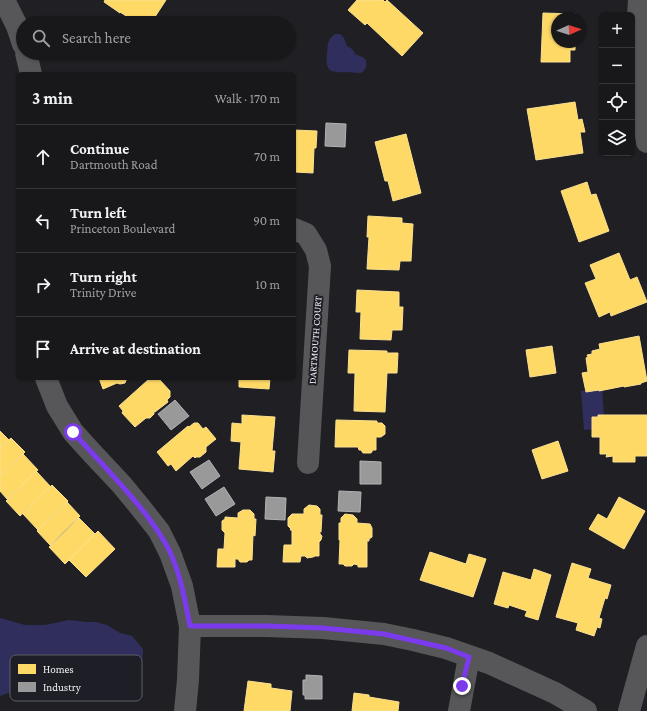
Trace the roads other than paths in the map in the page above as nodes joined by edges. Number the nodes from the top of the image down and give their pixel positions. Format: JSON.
{"nodes":[{"id":1,"x":4,"y":0,"type":"edge"},
{"id":2,"x":639,"y":0,"type":"edge"},
{"id":3,"x":16,"y":24,"type":"edge"},
{"id":4,"x":28,"y":60,"type":"edge"},
{"id":5,"x":31,"y":72,"type":"edge"},
{"id":6,"x":647,"y":142,"type":"edge"},
{"id":7,"x":296,"y":230,"type":"edge"},
{"id":8,"x":47,"y":380,"type":"edge"},
{"id":9,"x":308,"y":463,"type":"dead end"},
{"id":10,"x":190,"y":626,"type":"junction"},
{"id":11,"x":647,"y":646,"type":"edge"},
{"id":12,"x":469,"y":657,"type":"junction"},
{"id":13,"x":185,"y":711,"type":"edge"},
{"id":14,"x":459,"y":711,"type":"edge"},
{"id":15,"x":586,"y":711,"type":"edge"},
{"id":16,"x":629,"y":711,"type":"edge"}],
"edges":[{"from":1,"to":3,"type":"street"},
{"from":2,"to":6,"type":"street"},
{"from":4,"to":5,"type":"street"},
{"from":7,"to":9,"type":"street","name":"DARTMOUTH COURT"},
{"from":8,"to":10,"type":"street"},
{"from":10,"to":12,"type":"street"},
{"from":10,"to":13,"type":"street"},
{"from":11,"to":16,"type":"street"},
{"from":12,"to":14,"type":"street"},
{"from":12,"to":15,"type":"street"}]}
